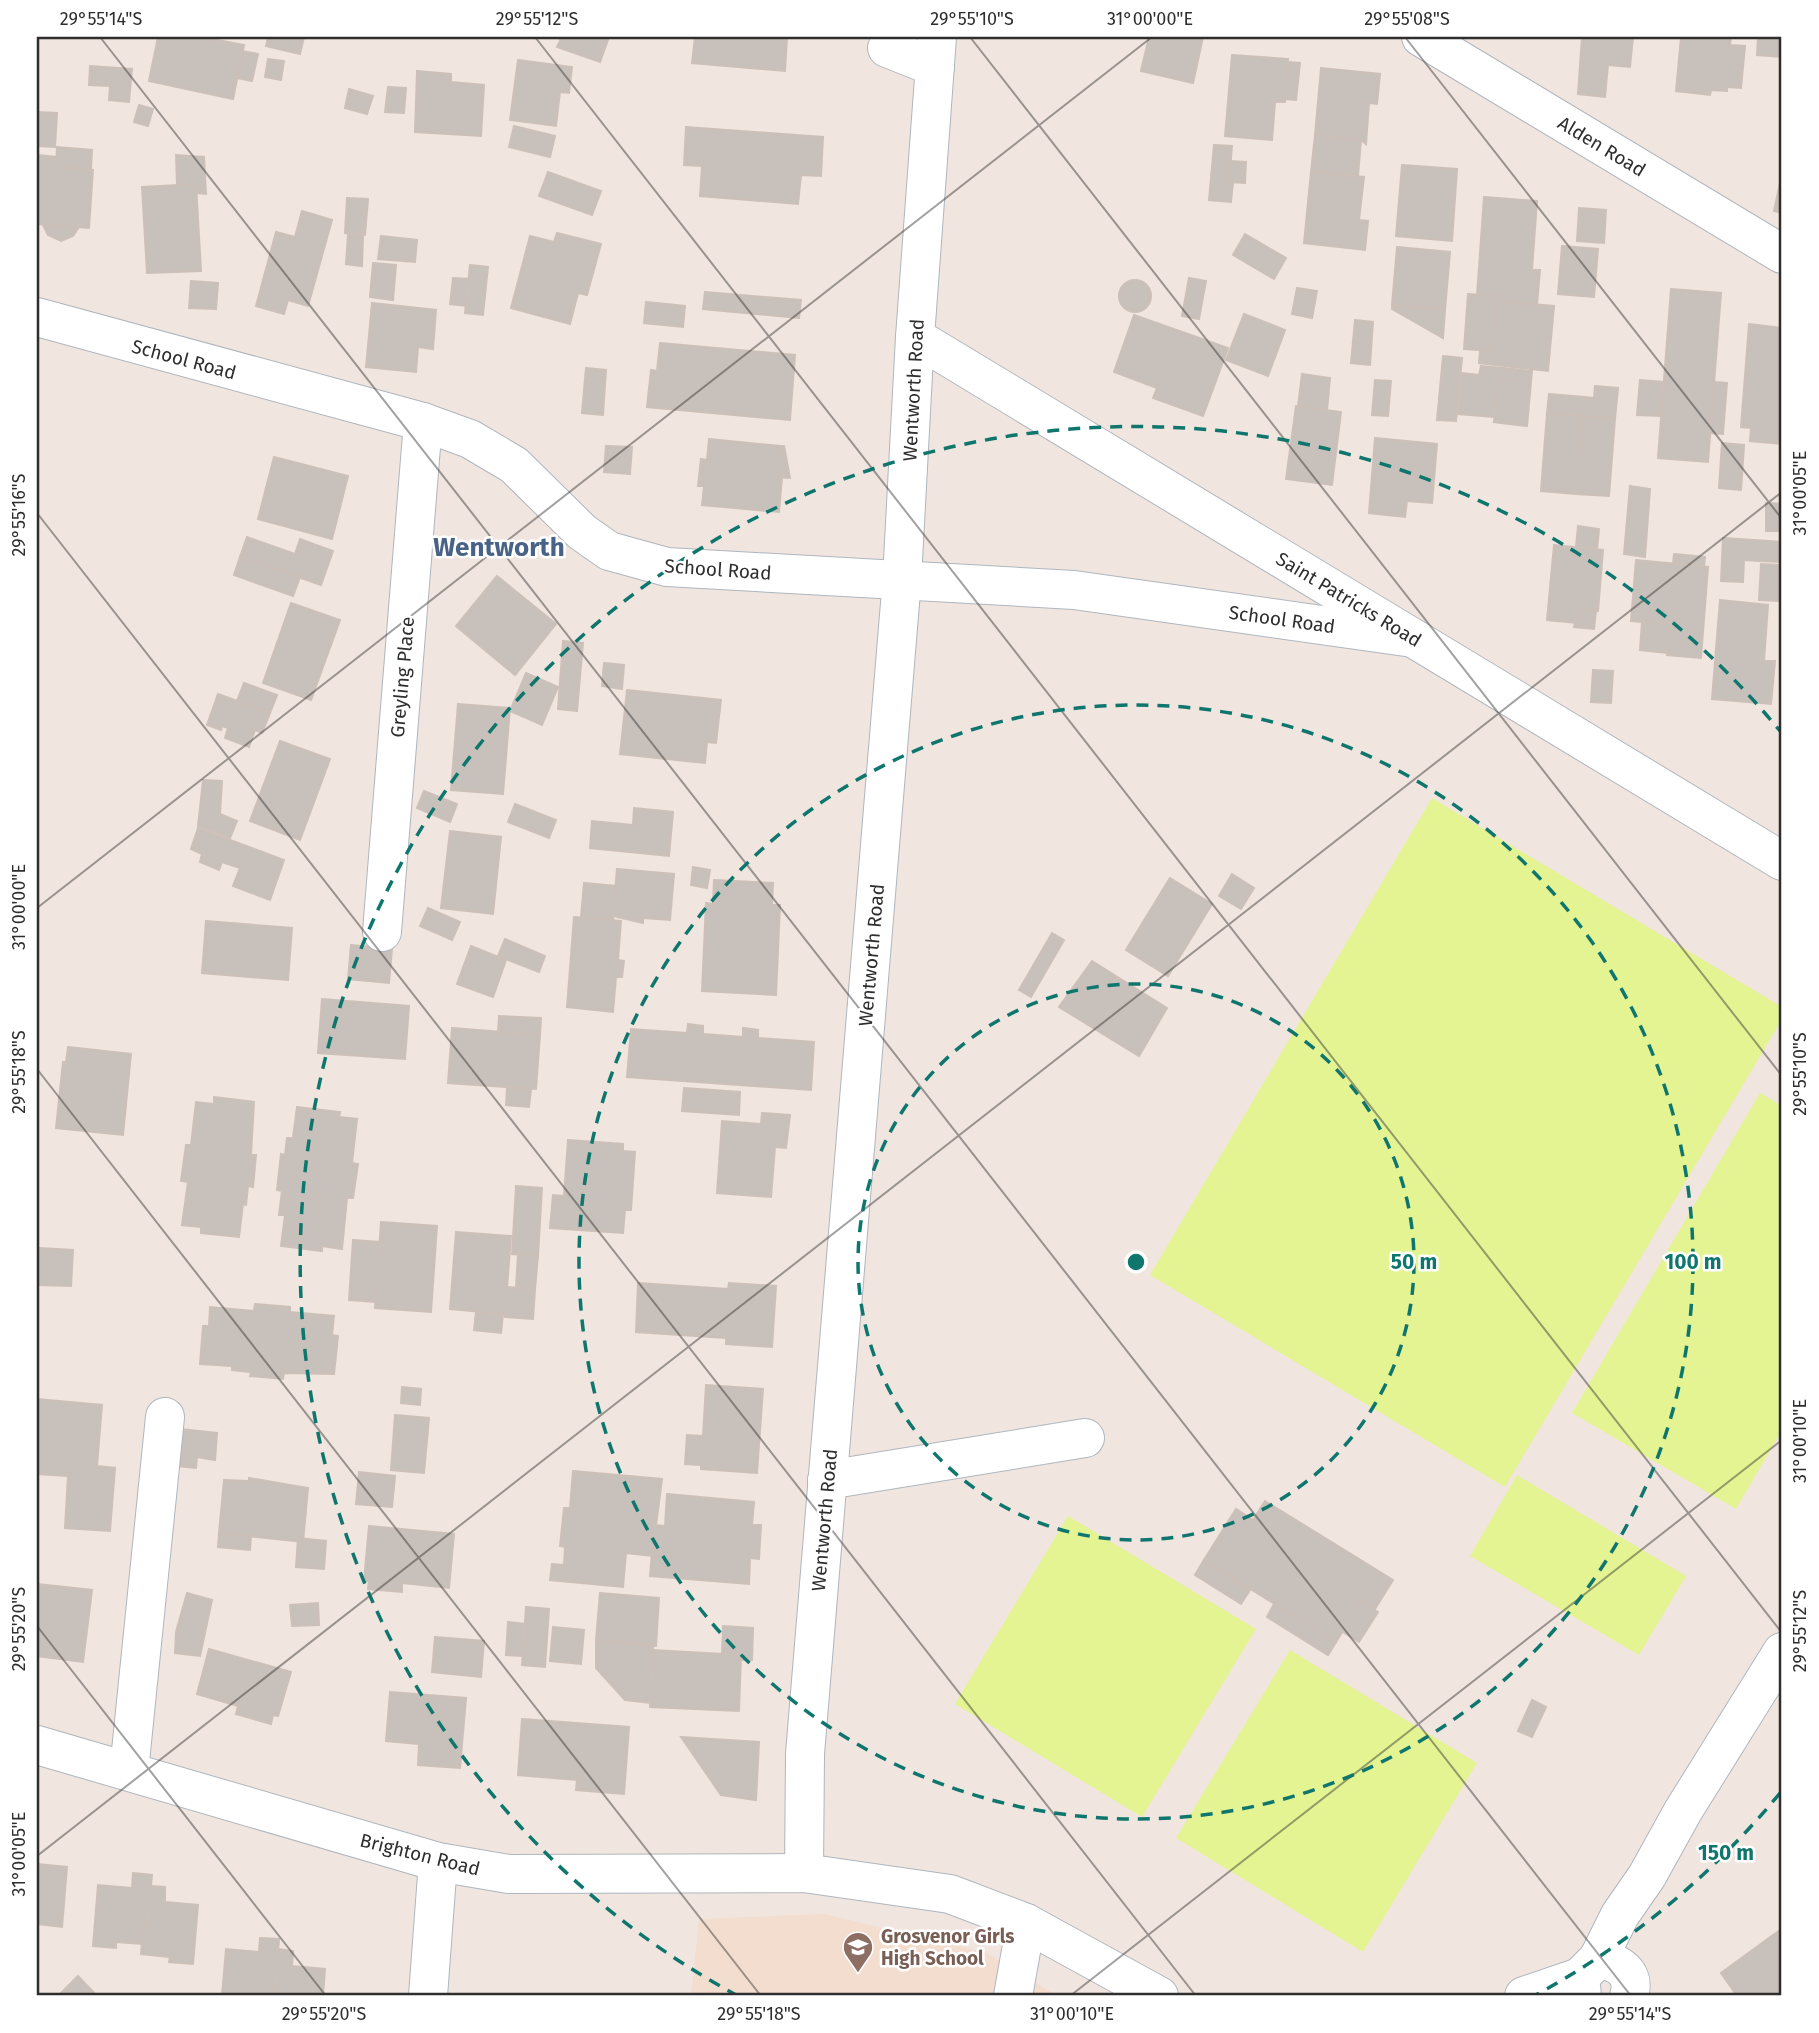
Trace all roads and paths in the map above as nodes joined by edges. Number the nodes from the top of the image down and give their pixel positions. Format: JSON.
{"nodes":[{"id":1,"x":1421,"y":37,"type":"edge"},
{"id":2,"x":887,"y":48,"type":"dead end"},
{"id":3,"x":936,"y":52,"type":"edge"},
{"id":4,"x":1782,"y":254,"type":"edge"},
{"id":5,"x":37,"y":317,"type":"edge"},
{"id":6,"x":915,"y":337,"type":"junction"},
{"id":7,"x":423,"y":422,"type":"junction"},
{"id":8,"x":902,"y":579,"type":"junction"},
{"id":9,"x":1413,"y":638,"type":"junction"},
{"id":10,"x":1782,"y":860,"type":"edge"},
{"id":11,"x":382,"y":932,"type":"dead end"},
{"id":12,"x":165,"y":1417,"type":"dead end"},
{"id":13,"x":1085,"y":1438,"type":"dead end"},
{"id":14,"x":827,"y":1480,"type":"junction"},
{"id":15,"x":1782,"y":1652,"type":"edge"},
{"id":16,"x":37,"y":1745,"type":"edge"},
{"id":17,"x":129,"y":1771,"type":"junction"},
{"id":18,"x":438,"y":1862,"type":"junction"},
{"id":19,"x":804,"y":1873,"type":"junction"},
{"id":20,"x":1026,"y":1923,"type":"junction"},
{"id":21,"x":1611,"y":1984,"type":"edge"},
{"id":22,"x":428,"y":1996,"type":"edge"},
{"id":23,"x":1013,"y":1996,"type":"edge"},
{"id":24,"x":1159,"y":1996,"type":"edge"},
{"id":25,"x":1524,"y":1996,"type":"edge"}],
"edges":[{"from":1,"to":4,"type":"street","name":"Alden Road"},
{"from":2,"to":3,"type":"street"},
{"from":3,"to":6,"type":"street","name":"Wentworth Road"},
{"from":5,"to":7,"type":"street","name":"School Road"},
{"from":6,"to":8,"type":"street","name":"Wentworth Road"},
{"from":6,"to":9,"type":"street","name":"Saint Patricks Road"},
{"from":7,"to":8,"type":"street","name":"School Road"},
{"from":7,"to":11,"type":"street","name":"Greyling Place"},
{"from":8,"to":9,"type":"street","name":"School Road"},
{"from":8,"to":14,"type":"street","name":"Wentworth Road"},
{"from":9,"to":10,"type":"street","name":"Saint Patricks Road"},
{"from":12,"to":17,"type":"street"},
{"from":13,"to":14,"type":"street"},
{"from":14,"to":19,"type":"street","name":"Wentworth Road"},
{"from":15,"to":21,"type":"street"},
{"from":16,"to":17,"type":"street","name":"Brighton Road"},
{"from":17,"to":18,"type":"street","name":"Brighton Road"},
{"from":18,"to":19,"type":"street","name":"Brighton Road"},
{"from":18,"to":22,"type":"street"},
{"from":19,"to":20,"type":"street","name":"Brighton Road"},
{"from":20,"to":23,"type":"street"},
{"from":20,"to":24,"type":"street","name":"Brighton Road"},
{"from":21,"to":25,"type":"street"}]}
